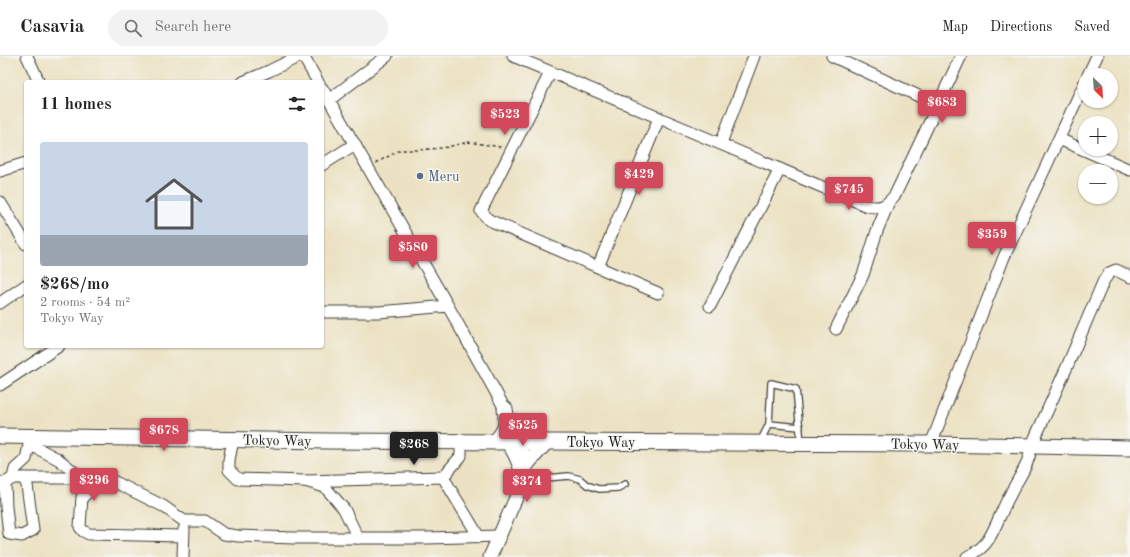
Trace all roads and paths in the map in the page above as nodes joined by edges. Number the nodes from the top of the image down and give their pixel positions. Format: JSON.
{"nodes":[{"id":1,"x":27,"y":56,"type":"edge"},
{"id":2,"x":300,"y":56,"type":"edge"},
{"id":3,"x":303,"y":56,"type":"edge"},
{"id":4,"x":387,"y":56,"type":"edge"},
{"id":5,"x":513,"y":56,"type":"edge"},
{"id":6,"x":754,"y":56,"type":"edge"},
{"id":7,"x":832,"y":56,"type":"edge"},
{"id":8,"x":961,"y":56,"type":"edge"},
{"id":9,"x":1097,"y":56,"type":"edge"},
{"id":10,"x":1091,"y":68,"type":"edge"},
{"id":11,"x":550,"y":73,"type":"junction"},
{"id":12,"x":38,"y":80,"type":"edge"},
{"id":13,"x":248,"y":80,"type":"edge"},
{"id":14,"x":316,"y":80,"type":"edge"},
{"id":15,"x":324,"y":92,"type":"edge"},
{"id":16,"x":1078,"y":97,"type":"edge"},
{"id":17,"x":329,"y":100,"type":"junction"},
{"id":18,"x":938,"y":105,"type":"junction"},
{"id":19,"x":659,"y":118,"type":"junction"},
{"id":20,"x":1059,"y":139,"type":"junction"},
{"id":21,"x":721,"y":143,"type":"junction"},
{"id":22,"x":355,"y":144,"type":"junction"},
{"id":23,"x":511,"y":149,"type":"junction"},
{"id":24,"x":24,"y":164,"type":"edge"},
{"id":25,"x":324,"y":164,"type":"edge"},
{"id":26,"x":368,"y":167,"type":"junction"},
{"id":27,"x":780,"y":169,"type":"junction"},
{"id":28,"x":1130,"y":170,"type":"edge"},
{"id":29,"x":0,"y":171,"type":"edge"},
{"id":30,"x":0,"y":202,"type":"edge"},
{"id":31,"x":888,"y":204,"type":"junction"},
{"id":32,"x":24,"y":241,"type":"edge"},
{"id":33,"x":598,"y":267,"type":"junction"},
{"id":34,"x":1130,"y":277,"type":"edge"},
{"id":35,"x":24,"y":286,"type":"edge"},
{"id":36,"x":658,"y":293,"type":"dead end"},
{"id":37,"x":0,"y":303,"type":"edge"},
{"id":38,"x":448,"y":306,"type":"junction"},
{"id":39,"x":710,"y":306,"type":"dead end"},
{"id":40,"x":324,"y":312,"type":"edge"},
{"id":41,"x":836,"y":329,"type":"dead end"},
{"id":42,"x":56,"y":348,"type":"edge"},
{"id":43,"x":0,"y":385,"type":"edge"},
{"id":44,"x":505,"y":409,"type":"junction"},
{"id":45,"x":769,"y":424,"type":"junction"},
{"id":46,"x":800,"y":427,"type":"junction"},
{"id":47,"x":0,"y":436,"type":"edge"},
{"id":48,"x":30,"y":440,"type":"junction"},
{"id":49,"x":233,"y":440,"type":"junction"},
{"id":50,"x":461,"y":442,"type":"junction"},
{"id":51,"x":508,"y":442,"type":"junction"},
{"id":52,"x":546,"y":442,"type":"junction"},
{"id":53,"x":760,"y":443,"type":"junction"},
{"id":54,"x":801,"y":443,"type":"junction"},
{"id":55,"x":930,"y":444,"type":"junction"},
{"id":56,"x":1030,"y":447,"type":"junction"},
{"id":57,"x":1130,"y":448,"type":"edge"},
{"id":58,"x":522,"y":474,"type":"junction"},
{"id":59,"x":443,"y":477,"type":"junction"},
{"id":60,"x":82,"y":478,"type":"junction"},
{"id":61,"x":107,"y":478,"type":"junction"},
{"id":62,"x":10,"y":480,"type":"edge"},
{"id":63,"x":305,"y":481,"type":"junction"},
{"id":64,"x":624,"y":484,"type":"dead end"},
{"id":65,"x":184,"y":521,"type":"junction"},
{"id":66,"x":183,"y":536,"type":"junction"},
{"id":67,"x":499,"y":536,"type":"junction"},
{"id":68,"x":479,"y":537,"type":"junction"},
{"id":69,"x":358,"y":538,"type":"junction"},
{"id":70,"x":183,"y":557,"type":"edge"},
{"id":71,"x":490,"y":557,"type":"edge"},
{"id":72,"x":967,"y":557,"type":"edge"}],
"edges":[{"from":1,"to":12,"type":"street"},
{"from":2,"to":13,"type":"street"},
{"from":3,"to":14,"type":"street"},
{"from":4,"to":17,"type":"street"},
{"from":5,"to":11,"type":"street"},
{"from":6,"to":21,"type":"street"},
{"from":7,"to":18,"type":"street"},
{"from":8,"to":18,"type":"street"},
{"from":9,"to":10,"type":"street"},
{"from":11,"to":19,"type":"street"},
{"from":11,"to":23,"type":"street"},
{"from":15,"to":17,"type":"street"},
{"from":16,"to":20,"type":"street"},
{"from":17,"to":22,"type":"street"},
{"from":18,"to":31,"type":"street"},
{"from":19,"to":21,"type":"street"},
{"from":19,"to":33,"type":"street"},
{"from":20,"to":28,"type":"street"},
{"from":20,"to":55,"type":"street"},
{"from":21,"to":27,"type":"street"},
{"from":22,"to":25,"type":"street"},
{"from":22,"to":26,"type":"street"},
{"from":23,"to":26,"type":"path"},
{"from":23,"to":33,"type":"street"},
{"from":24,"to":29,"type":"street"},
{"from":26,"to":38,"type":"street"},
{"from":27,"to":31,"type":"street"},
{"from":27,"to":39,"type":"street"},
{"from":30,"to":32,"type":"street"},
{"from":31,"to":41,"type":"street"},
{"from":33,"to":36,"type":"street"},
{"from":34,"to":56,"type":"street"},
{"from":35,"to":37,"type":"street"},
{"from":38,"to":40,"type":"street"},
{"from":38,"to":44,"type":"street"},
{"from":42,"to":43,"type":"street"},
{"from":44,"to":51,"type":"street"},
{"from":44,"to":51,"type":"main road"},
{"from":45,"to":46,"type":"lane"},
{"from":45,"to":46,"type":"lane"},
{"from":45,"to":53,"type":"lane"},
{"from":46,"to":54,"type":"lane"},
{"from":47,"to":48,"type":"main road","name":"Tokyo Way"},
{"from":48,"to":49,"type":"main road","name":"Tokyo Way"},
{"from":48,"to":60,"type":"street"},
{"from":48,"to":62,"type":"street"},
{"from":49,"to":50,"type":"main road","name":"Tokyo Way"},
{"from":49,"to":63,"type":"street"},
{"from":50,"to":51,"type":"main road","name":"Tokyo Way"},
{"from":50,"to":59,"type":"street"},
{"from":51,"to":52,"type":"main road","name":"Tokyo Way"},
{"from":51,"to":58,"type":"main road"},
{"from":52,"to":53,"type":"main road","name":"Tokyo Way"},
{"from":52,"to":58,"type":"main road"},
{"from":53,"to":54,"type":"main road","name":"Tokyo Way"},
{"from":54,"to":55,"type":"main road","name":"Tokyo Way"},
{"from":55,"to":56,"type":"main road","name":"Tokyo Way"},
{"from":56,"to":57,"type":"main road","name":"Tokyo Way"},
{"from":56,"to":72,"type":"street"},
{"from":58,"to":64,"type":"lane"},
{"from":58,"to":67,"type":"street"},
{"from":59,"to":63,"type":"street"},
{"from":59,"to":68,"type":"street"},
{"from":60,"to":61,"type":"street"},
{"from":60,"to":62,"type":"street"},
{"from":61,"to":65,"type":"street"},
{"from":61,"to":66,"type":"street"},
{"from":63,"to":69,"type":"street"},
{"from":65,"to":66,"type":"street"},
{"from":65,"to":69,"type":"street"},
{"from":66,"to":70,"type":"street"},
{"from":67,"to":68,"type":"street"},
{"from":67,"to":71,"type":"street"},
{"from":68,"to":69,"type":"street"}]}
